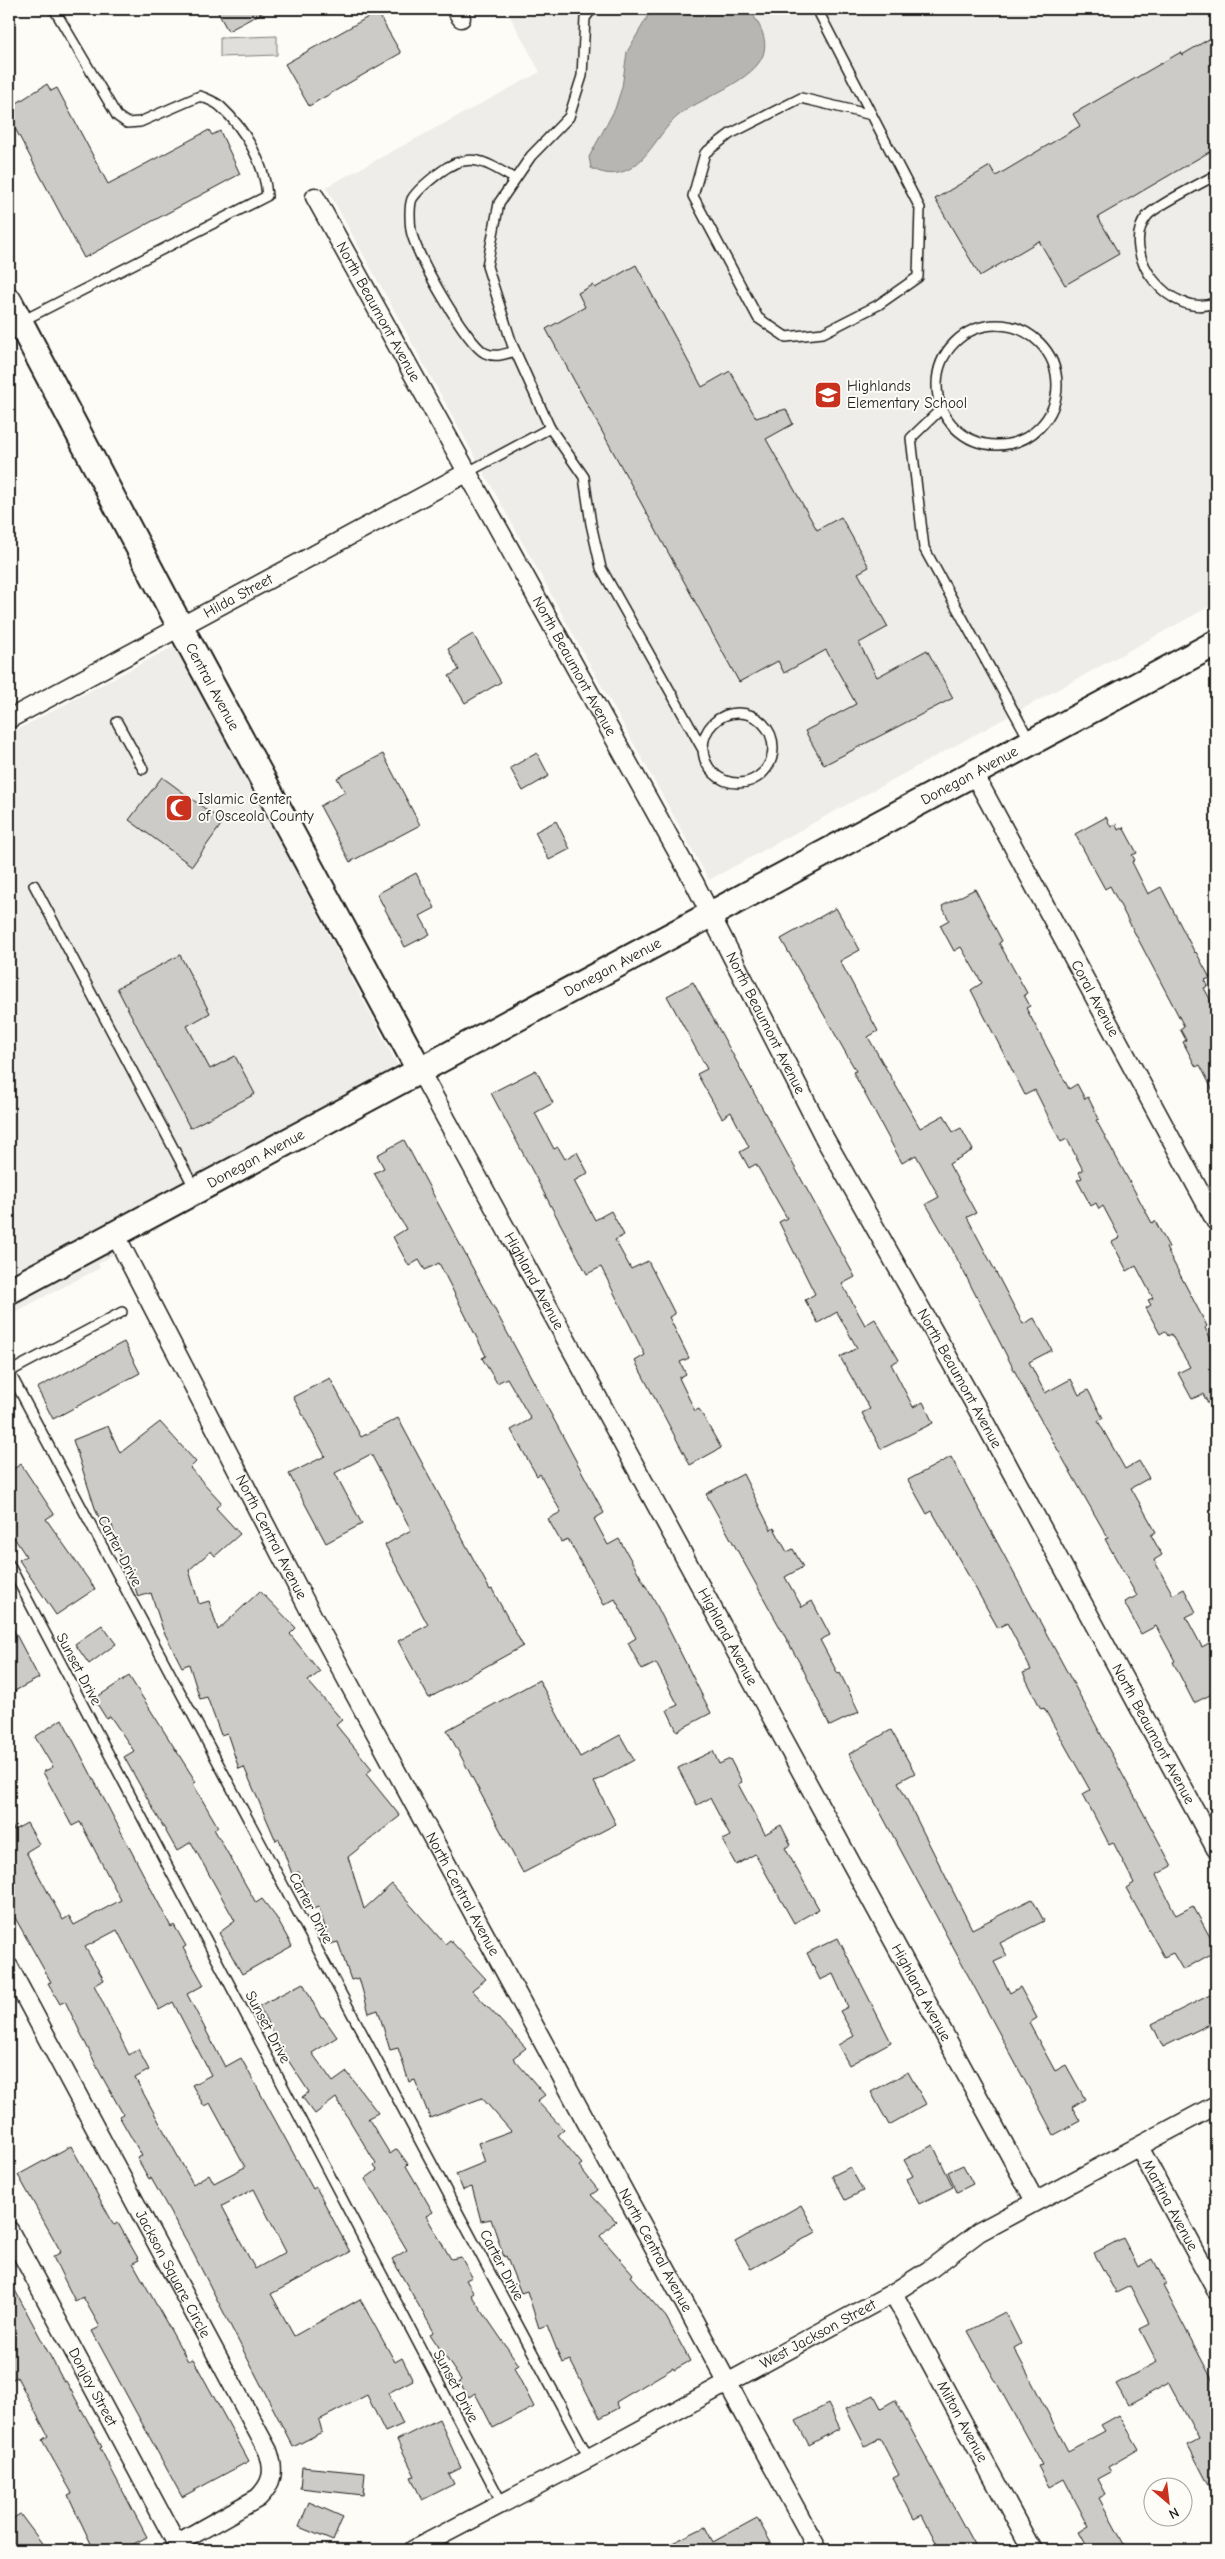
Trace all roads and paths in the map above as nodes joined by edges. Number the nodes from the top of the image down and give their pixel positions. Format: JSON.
{"nodes":[{"id":1,"x":54,"y":9,"type":"edge"},
{"id":2,"x":592,"y":9,"type":"edge"},
{"id":3,"x":817,"y":9,"type":"edge"},
{"id":4,"x":872,"y":115,"type":"junction"},
{"id":5,"x":1216,"y":175,"type":"edge"},
{"id":6,"x":515,"y":179,"type":"junction"},
{"id":7,"x":315,"y":197,"type":"dead end"},
{"id":8,"x":9,"y":301,"type":"edge"},
{"id":9,"x":1216,"y":302,"type":"edge"},
{"id":10,"x":20,"y":322,"type":"junction"},
{"id":11,"x":515,"y":351,"type":"junction"},
{"id":12,"x":941,"y":408,"type":"junction"},
{"id":13,"x":550,"y":428,"type":"junction"},
{"id":14,"x":468,"y":472,"type":"junction"},
{"id":15,"x":180,"y":628,"type":"junction"},
{"id":16,"x":1216,"y":643,"type":"edge"},
{"id":17,"x":9,"y":720,"type":"edge"},
{"id":18,"x":117,"y":722,"type":"dead end"},
{"id":19,"x":1031,"y":744,"type":"junction"},
{"id":20,"x":702,"y":748,"type":"junction"},
{"id":21,"x":143,"y":769,"type":"dead end"},
{"id":22,"x":974,"y":774,"type":"junction"},
{"id":23,"x":34,"y":884,"type":"dead end"},
{"id":24,"x":712,"y":915,"type":"junction"},
{"id":25,"x":420,"y":1071,"type":"junction"},
{"id":26,"x":196,"y":1191,"type":"junction"},
{"id":27,"x":1216,"y":1222,"type":"edge"},
{"id":28,"x":115,"y":1234,"type":"junction"},
{"id":29,"x":9,"y":1291,"type":"edge"},
{"id":30,"x":122,"y":1312,"type":"dead end"},
{"id":31,"x":9,"y":1371,"type":"edge"},
{"id":32,"x":9,"y":1564,"type":"edge"},
{"id":33,"x":1216,"y":1849,"type":"edge"},
{"id":34,"x":9,"y":1967,"type":"edge"},
{"id":35,"x":1216,"y":2105,"type":"edge"},
{"id":36,"x":1139,"y":2147,"type":"junction"},
{"id":37,"x":1035,"y":2201,"type":"junction"},
{"id":38,"x":9,"y":2230,"type":"edge"},
{"id":39,"x":1216,"y":2290,"type":"edge"},
{"id":40,"x":893,"y":2293,"type":"junction"},
{"id":41,"x":728,"y":2382,"type":"junction"},
{"id":42,"x":589,"y":2458,"type":"junction"},
{"id":43,"x":502,"y":2503,"type":"junction"},
{"id":44,"x":178,"y":2547,"type":"edge"},
{"id":45,"x":413,"y":2550,"type":"edge"},
{"id":46,"x":818,"y":2550,"type":"edge"},
{"id":47,"x":1032,"y":2550,"type":"edge"}],
"edges":[{"from":1,"to":10,"type":"lane"},
{"from":2,"to":6,"type":"lane"},
{"from":3,"to":4,"type":"lane"},
{"from":4,"to":4,"type":"lane"},
{"from":5,"to":9,"type":"lane"},
{"from":6,"to":11,"type":"lane"},
{"from":6,"to":11,"type":"lane"},
{"from":7,"to":14,"type":"street","name":"North Beaumont Avenue"},
{"from":8,"to":10,"type":"street","name":"Central Avenue"},
{"from":10,"to":15,"type":"street","name":"Central Avenue"},
{"from":11,"to":13,"type":"lane"},
{"from":12,"to":12,"type":"lane"},
{"from":12,"to":19,"type":"lane"},
{"from":13,"to":14,"type":"lane"},
{"from":13,"to":20,"type":"lane"},
{"from":14,"to":15,"type":"street","name":"Hilda Street"},
{"from":14,"to":24,"type":"street","name":"North Beaumont Avenue"},
{"from":15,"to":17,"type":"street","name":"Hilda Street"},
{"from":15,"to":25,"type":"street","name":"Central Avenue"},
{"from":16,"to":19,"type":"street","name":"Donegan Avenue"},
{"from":18,"to":21,"type":"lane"},
{"from":19,"to":22,"type":"street","name":"Donegan Avenue"},
{"from":20,"to":20,"type":"lane"},
{"from":22,"to":24,"type":"street","name":"Donegan Avenue"},
{"from":22,"to":27,"type":"street","name":"Coral Avenue"},
{"from":23,"to":26,"type":"lane"},
{"from":24,"to":25,"type":"street","name":"Donegan Avenue"},
{"from":24,"to":33,"type":"street","name":"North Beaumont Avenue"},
{"from":25,"to":26,"type":"street","name":"Donegan Avenue"},
{"from":25,"to":37,"type":"street","name":"Highland Avenue"},
{"from":26,"to":28,"type":"street","name":"Donegan Avenue"},
{"from":28,"to":29,"type":"street","name":"Donegan Avenue"},
{"from":28,"to":41,"type":"street","name":"North Central Avenue"},
{"from":30,"to":31,"type":"lane"},
{"from":31,"to":42,"type":"lane","name":"Carter Drive"},
{"from":32,"to":43,"type":"lane","name":"Sunset Drive"},
{"from":34,"to":44,"type":"street","name":"Jackson Square Circle"},
{"from":35,"to":36,"type":"street","name":"West Jackson Street"},
{"from":36,"to":37,"type":"street","name":"West Jackson Street"},
{"from":36,"to":39,"type":"street","name":"Martina Avenue"},
{"from":37,"to":40,"type":"street","name":"West Jackson Street"},
{"from":38,"to":44,"type":"street","name":"Donjay Street"},
{"from":40,"to":41,"type":"street","name":"West Jackson Street"},
{"from":40,"to":47,"type":"street","name":"Milton Avenue"},
{"from":41,"to":42,"type":"street","name":"West Jackson Street"},
{"from":41,"to":46,"type":"street","name":"North Central Avenue"},
{"from":42,"to":43,"type":"street","name":"West Jackson Street"},
{"from":43,"to":45,"type":"street","name":"West Jackson Street"}]}
